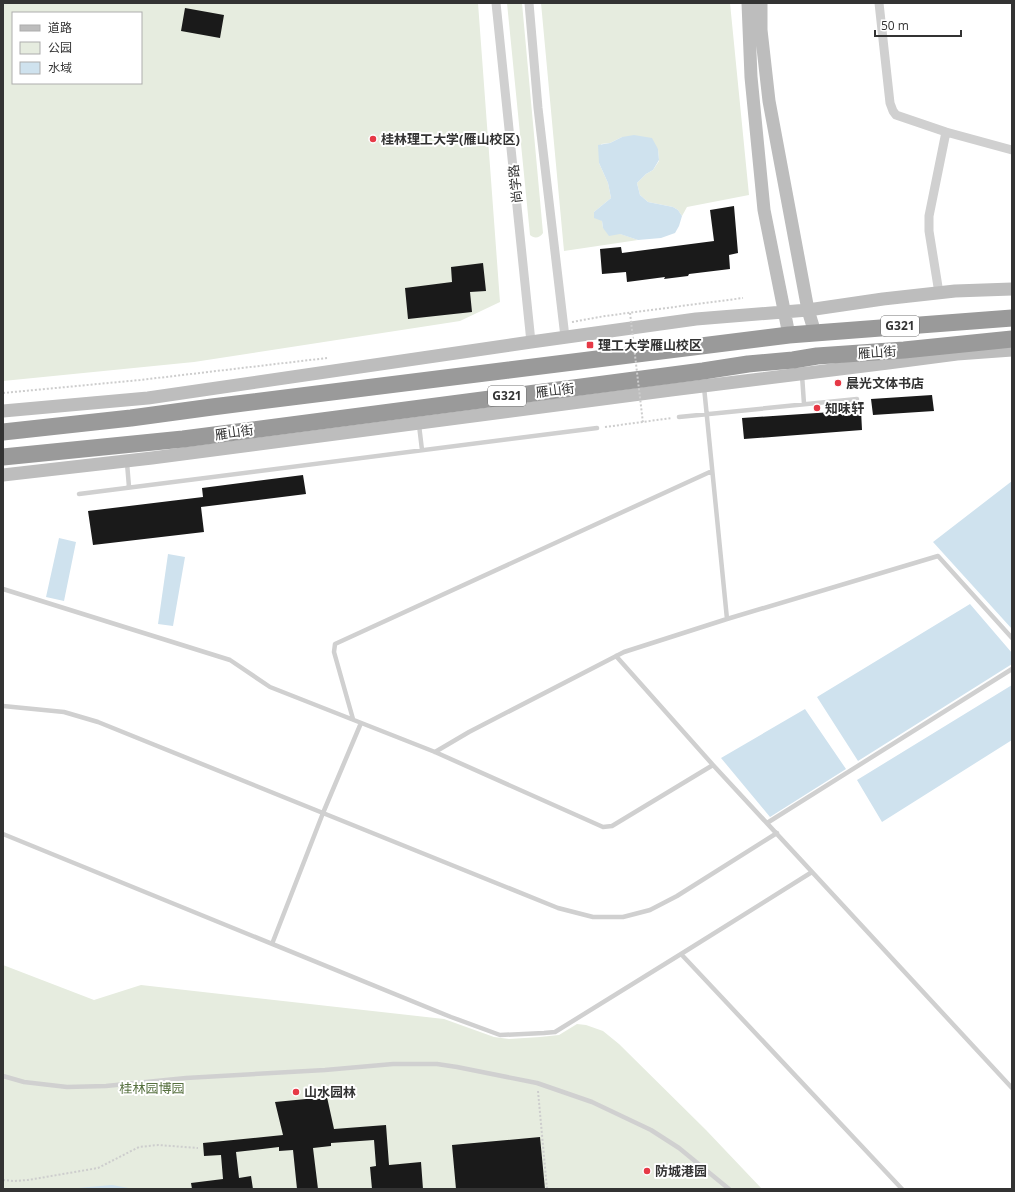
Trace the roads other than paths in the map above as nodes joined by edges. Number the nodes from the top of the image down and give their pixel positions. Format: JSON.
{"nodes":[{"id":1,"x":496,"y":3,"type":"edge"},
{"id":2,"x":529,"y":3,"type":"edge"},
{"id":3,"x":748,"y":3,"type":"edge"},
{"id":4,"x":761,"y":3,"type":"edge"},
{"id":5,"x":879,"y":3,"type":"edge"},
{"id":6,"x":946,"y":132,"type":"junction"},
{"id":7,"x":1012,"y":150,"type":"edge"},
{"id":8,"x":1012,"y":289,"type":"edge"},
{"id":9,"x":939,"y":292,"type":"junction"},
{"id":10,"x":808,"y":310,"type":"junction"},
{"id":11,"x":784,"y":312,"type":"junction"},
{"id":12,"x":1012,"y":318,"type":"edge"},
{"id":13,"x":565,"y":330,"type":"junction"},
{"id":14,"x":814,"y":333,"type":"junction"},
{"id":15,"x":789,"y":336,"type":"junction"},
{"id":16,"x":1012,"y":339,"type":"edge"},
{"id":17,"x":531,"y":342,"type":"junction"},
{"id":18,"x":1012,"y":350,"type":"edge"},
{"id":19,"x":802,"y":374,"type":"junction"},
{"id":20,"x":704,"y":379,"type":"junction"},
{"id":21,"x":857,"y":399,"type":"dead end"},
{"id":22,"x":804,"y":404,"type":"junction"},
{"id":23,"x":3,"y":411,"type":"edge"},
{"id":24,"x":707,"y":414,"type":"junction"},
{"id":25,"x":679,"y":417,"type":"road end"},
{"id":26,"x":419,"y":423,"type":"junction"},
{"id":27,"x":597,"y":428,"type":"road end"},
{"id":28,"x":3,"y":432,"type":"edge"},
{"id":29,"x":422,"y":450,"type":"junction"},
{"id":30,"x":3,"y":457,"type":"edge"},
{"id":31,"x":126,"y":461,"type":"junction"},
{"id":32,"x":712,"y":471,"type":"junction"},
{"id":33,"x":3,"y":475,"type":"edge"},
{"id":34,"x":129,"y":487,"type":"junction"},
{"id":35,"x":79,"y":494,"type":"dead end"},
{"id":36,"x":3,"y":589,"type":"edge"},
{"id":37,"x":727,"y":619,"type":"junction"},
{"id":38,"x":1012,"y":638,"type":"edge"},
{"id":39,"x":616,"y":656,"type":"junction"},
{"id":40,"x":1012,"y":669,"type":"edge"},
{"id":41,"x":3,"y":706,"type":"edge"},
{"id":42,"x":353,"y":719,"type":"junction"},
{"id":43,"x":361,"y":723,"type":"junction"},
{"id":44,"x":435,"y":752,"type":"junction"},
{"id":45,"x":713,"y":765,"type":"junction"},
{"id":46,"x":323,"y":813,"type":"junction"},
{"id":47,"x":767,"y":823,"type":"junction"},
{"id":48,"x":777,"y":833,"type":"junction"},
{"id":49,"x":3,"y":834,"type":"edge"},
{"id":50,"x":812,"y":872,"type":"junction"},
{"id":51,"x":272,"y":944,"type":"junction"},
{"id":52,"x":681,"y":954,"type":"junction"},
{"id":53,"x":3,"y":1076,"type":"edge"},
{"id":54,"x":1012,"y":1088,"type":"edge"},
{"id":55,"x":729,"y":1189,"type":"edge"},
{"id":56,"x":902,"y":1189,"type":"edge"}],
"edges":[{"from":1,"to":17,"type":"street","name":"尚学路"},
{"from":2,"to":13,"type":"street"},
{"from":3,"to":11,"type":"street"},
{"from":4,"to":10,"type":"street"},
{"from":5,"to":6,"type":"street"},
{"from":6,"to":7,"type":"street"},
{"from":6,"to":9,"type":"street"},
{"from":8,"to":9,"type":"street"},
{"from":9,"to":10,"type":"street"},
{"from":10,"to":11,"type":"street"},
{"from":10,"to":14,"type":"street"},
{"from":11,"to":13,"type":"street"},
{"from":11,"to":15,"type":"street"},
{"from":12,"to":14,"type":"highway","name":"雁山街","number":"G321"},
{"from":13,"to":17,"type":"street"},
{"from":14,"to":15,"type":"highway","name":"雁山街","number":"G321"},
{"from":15,"to":28,"type":"highway","name":"雁山街","number":"G321"},
{"from":16,"to":20,"type":"highway","name":"雁山街","number":"G321"},
{"from":17,"to":23,"type":"street"},
{"from":18,"to":19,"type":"street"},
{"from":19,"to":20,"type":"street"},
{"from":19,"to":22,"type":"lane"},
{"from":20,"to":24,"type":"lane"},
{"from":20,"to":26,"type":"street"},
{"from":20,"to":30,"type":"highway","name":"雁山街","number":"G321"},
{"from":21,"to":22,"type":"lane"},
{"from":22,"to":24,"type":"lane"},
{"from":24,"to":25,"type":"lane"},
{"from":24,"to":32,"type":"lane"},
{"from":26,"to":29,"type":"lane"},
{"from":26,"to":31,"type":"street"},
{"from":27,"to":29,"type":"lane"},
{"from":29,"to":34,"type":"lane"},
{"from":31,"to":33,"type":"street"},
{"from":31,"to":34,"type":"lane"},
{"from":32,"to":37,"type":"lane"},
{"from":32,"to":42,"type":"lane"},
{"from":34,"to":35,"type":"lane"},
{"from":36,"to":42,"type":"lane"},
{"from":37,"to":38,"type":"lane"},
{"from":37,"to":39,"type":"lane"},
{"from":39,"to":44,"type":"lane"},
{"from":39,"to":45,"type":"lane"},
{"from":40,"to":47,"type":"lane"},
{"from":41,"to":46,"type":"lane"},
{"from":42,"to":43,"type":"lane"},
{"from":43,"to":44,"type":"lane"},
{"from":43,"to":46,"type":"lane"},
{"from":44,"to":45,"type":"lane"},
{"from":45,"to":47,"type":"lane"},
{"from":46,"to":48,"type":"lane"},
{"from":46,"to":51,"type":"lane"},
{"from":47,"to":48,"type":"lane"},
{"from":48,"to":50,"type":"lane"},
{"from":49,"to":51,"type":"lane"},
{"from":50,"to":52,"type":"lane"},
{"from":50,"to":54,"type":"lane"},
{"from":51,"to":52,"type":"lane"},
{"from":52,"to":56,"type":"lane"},
{"from":53,"to":55,"type":"lane"}]}
